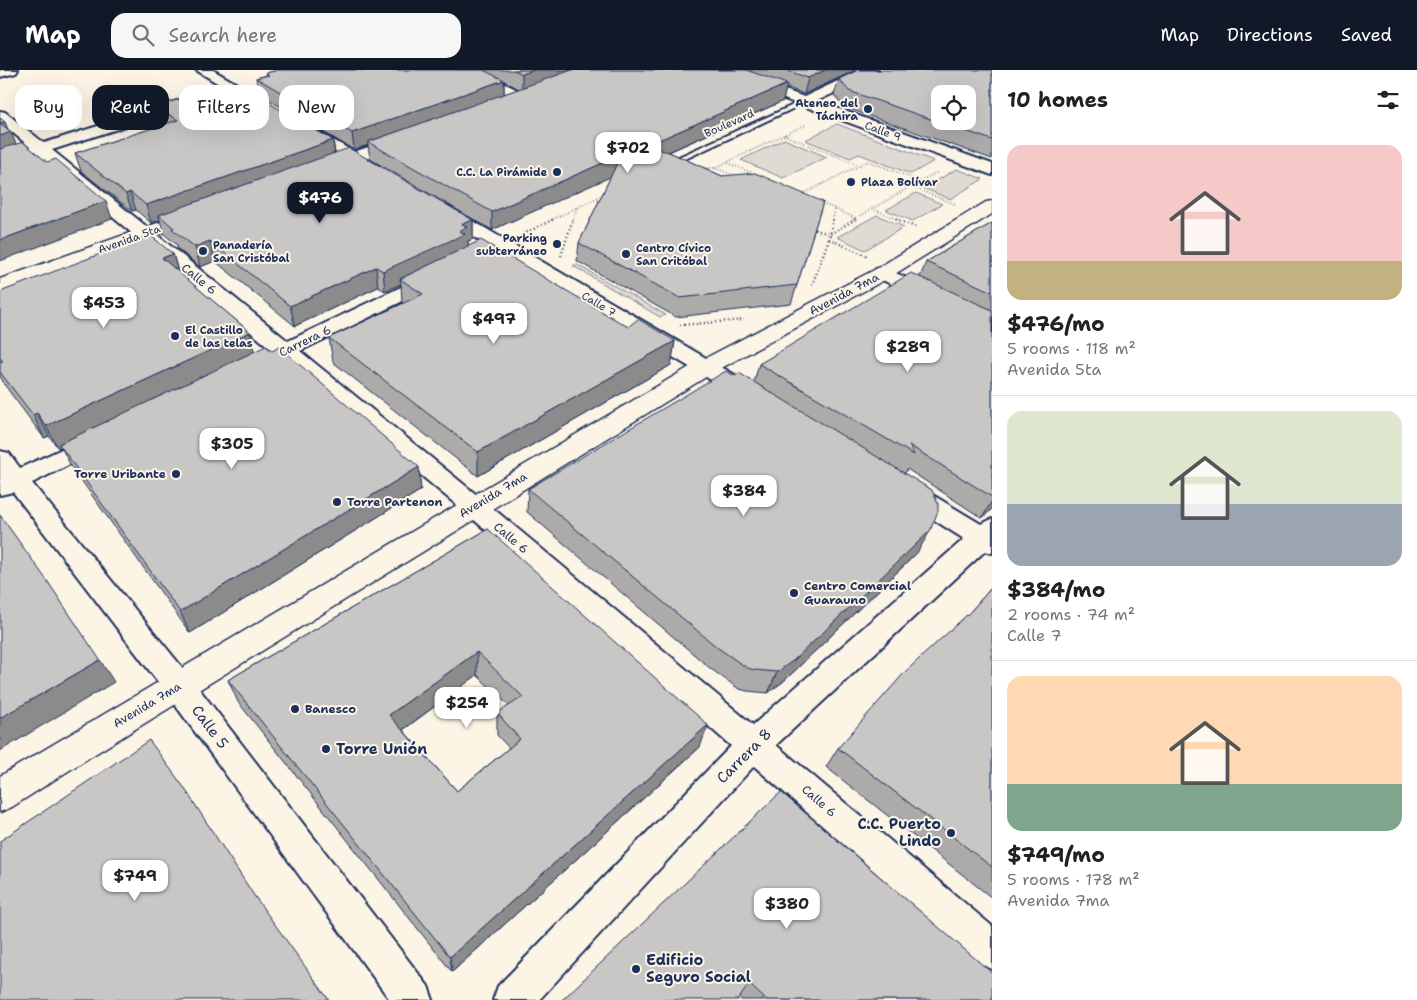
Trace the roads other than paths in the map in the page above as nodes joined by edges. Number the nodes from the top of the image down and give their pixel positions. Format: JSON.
{"nodes":[{"id":1,"x":11,"y":70,"type":"edge"},
{"id":2,"x":203,"y":70,"type":"edge"},
{"id":3,"x":466,"y":70,"type":"edge"},
{"id":4,"x":718,"y":70,"type":"edge"},
{"id":5,"x":872,"y":70,"type":"edge"},
{"id":6,"x":0,"y":73,"type":"edge"},
{"id":7,"x":250,"y":82,"type":"dead end"},
{"id":8,"x":228,"y":85,"type":"edge"},
{"id":9,"x":242,"y":85,"type":"edge"},
{"id":10,"x":540,"y":90,"type":"edge"},
{"id":11,"x":521,"y":97,"type":"junction"},
{"id":12,"x":804,"y":102,"type":"junction"},
{"id":13,"x":502,"y":104,"type":"edge"},
{"id":14,"x":179,"y":105,"type":"edge"},
{"id":15,"x":269,"y":109,"type":"edge"},
{"id":16,"x":273,"y":111,"type":"edge"},
{"id":17,"x":0,"y":115,"type":"edge"},
{"id":18,"x":307,"y":130,"type":"edge"},
{"id":19,"x":419,"y":134,"type":"edge"},
{"id":20,"x":41,"y":149,"type":"junction"},
{"id":21,"x":354,"y":158,"type":"junction"},
{"id":22,"x":0,"y":162,"type":"edge"},
{"id":23,"x":662,"y":166,"type":"edge"},
{"id":24,"x":992,"y":170,"type":"edge"},
{"id":25,"x":309,"y":174,"type":"edge"},
{"id":26,"x":387,"y":177,"type":"edge"},
{"id":27,"x":428,"y":202,"type":"edge"},
{"id":28,"x":992,"y":206,"type":"edge"},
{"id":29,"x":217,"y":207,"type":"edge"},
{"id":30,"x":143,"y":233,"type":"junction"},
{"id":31,"x":876,"y":265,"type":"junction"},
{"id":32,"x":447,"y":272,"type":"edge"},
{"id":33,"x":0,"y":286,"type":"edge"},
{"id":34,"x":992,"y":326,"type":"edge"},
{"id":35,"x":286,"y":350,"type":"junction"},
{"id":36,"x":251,"y":366,"type":"edge"},
{"id":37,"x":706,"y":367,"type":"junction"},
{"id":38,"x":771,"y":407,"type":"edge"},
{"id":39,"x":112,"y":434,"type":"edge"},
{"id":40,"x":5,"y":476,"type":"edge"},
{"id":41,"x":886,"y":478,"type":"edge"},
{"id":42,"x":474,"y":506,"type":"junction"},
{"id":43,"x":989,"y":537,"type":"edge"},
{"id":44,"x":179,"y":686,"type":"junction"},
{"id":45,"x":754,"y":744,"type":"junction"},
{"id":46,"x":0,"y":795,"type":"edge"},
{"id":47,"x":992,"y":950,"type":"edge"},
{"id":48,"x":414,"y":1000,"type":"edge"},
{"id":49,"x":512,"y":1000,"type":"edge"}],
"edges":[{"from":1,"to":6,"type":"street"},
{"from":2,"to":8,"type":"street"},
{"from":3,"to":11,"type":"street"},
{"from":4,"to":12,"type":"street","name":"Calle 9"},
{"from":5,"to":12,"type":"street"},
{"from":7,"to":9,"type":"street"},
{"from":10,"to":11,"type":"street"},
{"from":11,"to":13,"type":"street"},
{"from":12,"to":23,"type":"lane","name":"Boulevard"},
{"from":12,"to":24,"type":"street","name":"Calle 9"},
{"from":14,"to":20,"type":"street"},
{"from":15,"to":16,"type":"street"},
{"from":17,"to":20,"type":"street","name":"Calle 6"},
{"from":18,"to":21,"type":"street"},
{"from":19,"to":21,"type":"street"},
{"from":20,"to":22,"type":"street"},
{"from":20,"to":30,"type":"street","name":"Calle 6"},
{"from":21,"to":25,"type":"street"},
{"from":21,"to":26,"type":"street"},
{"from":27,"to":37,"type":"street","name":"Calle 7"},
{"from":28,"to":31,"type":"street","name":"Avenida 7ma"},
{"from":29,"to":30,"type":"street","name":"Avenida 5ta"},
{"from":30,"to":33,"type":"street","name":"Avenida 5ta"},
{"from":30,"to":35,"type":"street","name":"Calle 6"},
{"from":31,"to":34,"type":"street"},
{"from":31,"to":37,"type":"street","name":"Avenida 7ma"},
{"from":32,"to":35,"type":"street","name":"Carrera 6"},
{"from":35,"to":36,"type":"street","name":"Carrera 6"},
{"from":35,"to":42,"type":"street","name":"Calle 6"},
{"from":37,"to":38,"type":"street","name":"Calle 7"},
{"from":37,"to":42,"type":"street","name":"Avenida 7ma"},
{"from":39,"to":40,"type":"street"},
{"from":40,"to":44,"type":"street","name":"Calle 5"},
{"from":41,"to":43,"type":"street"},
{"from":42,"to":44,"type":"street","name":"Avenida 7ma"},
{"from":42,"to":45,"type":"street","name":"Calle 6"},
{"from":43,"to":45,"type":"street","name":"Carrera 8"},
{"from":44,"to":46,"type":"street","name":"Avenida 7ma"},
{"from":44,"to":48,"type":"street","name":"Calle 5"},
{"from":45,"to":47,"type":"street","name":"Calle 6"},
{"from":45,"to":49,"type":"street","name":"Carrera 8"}]}
